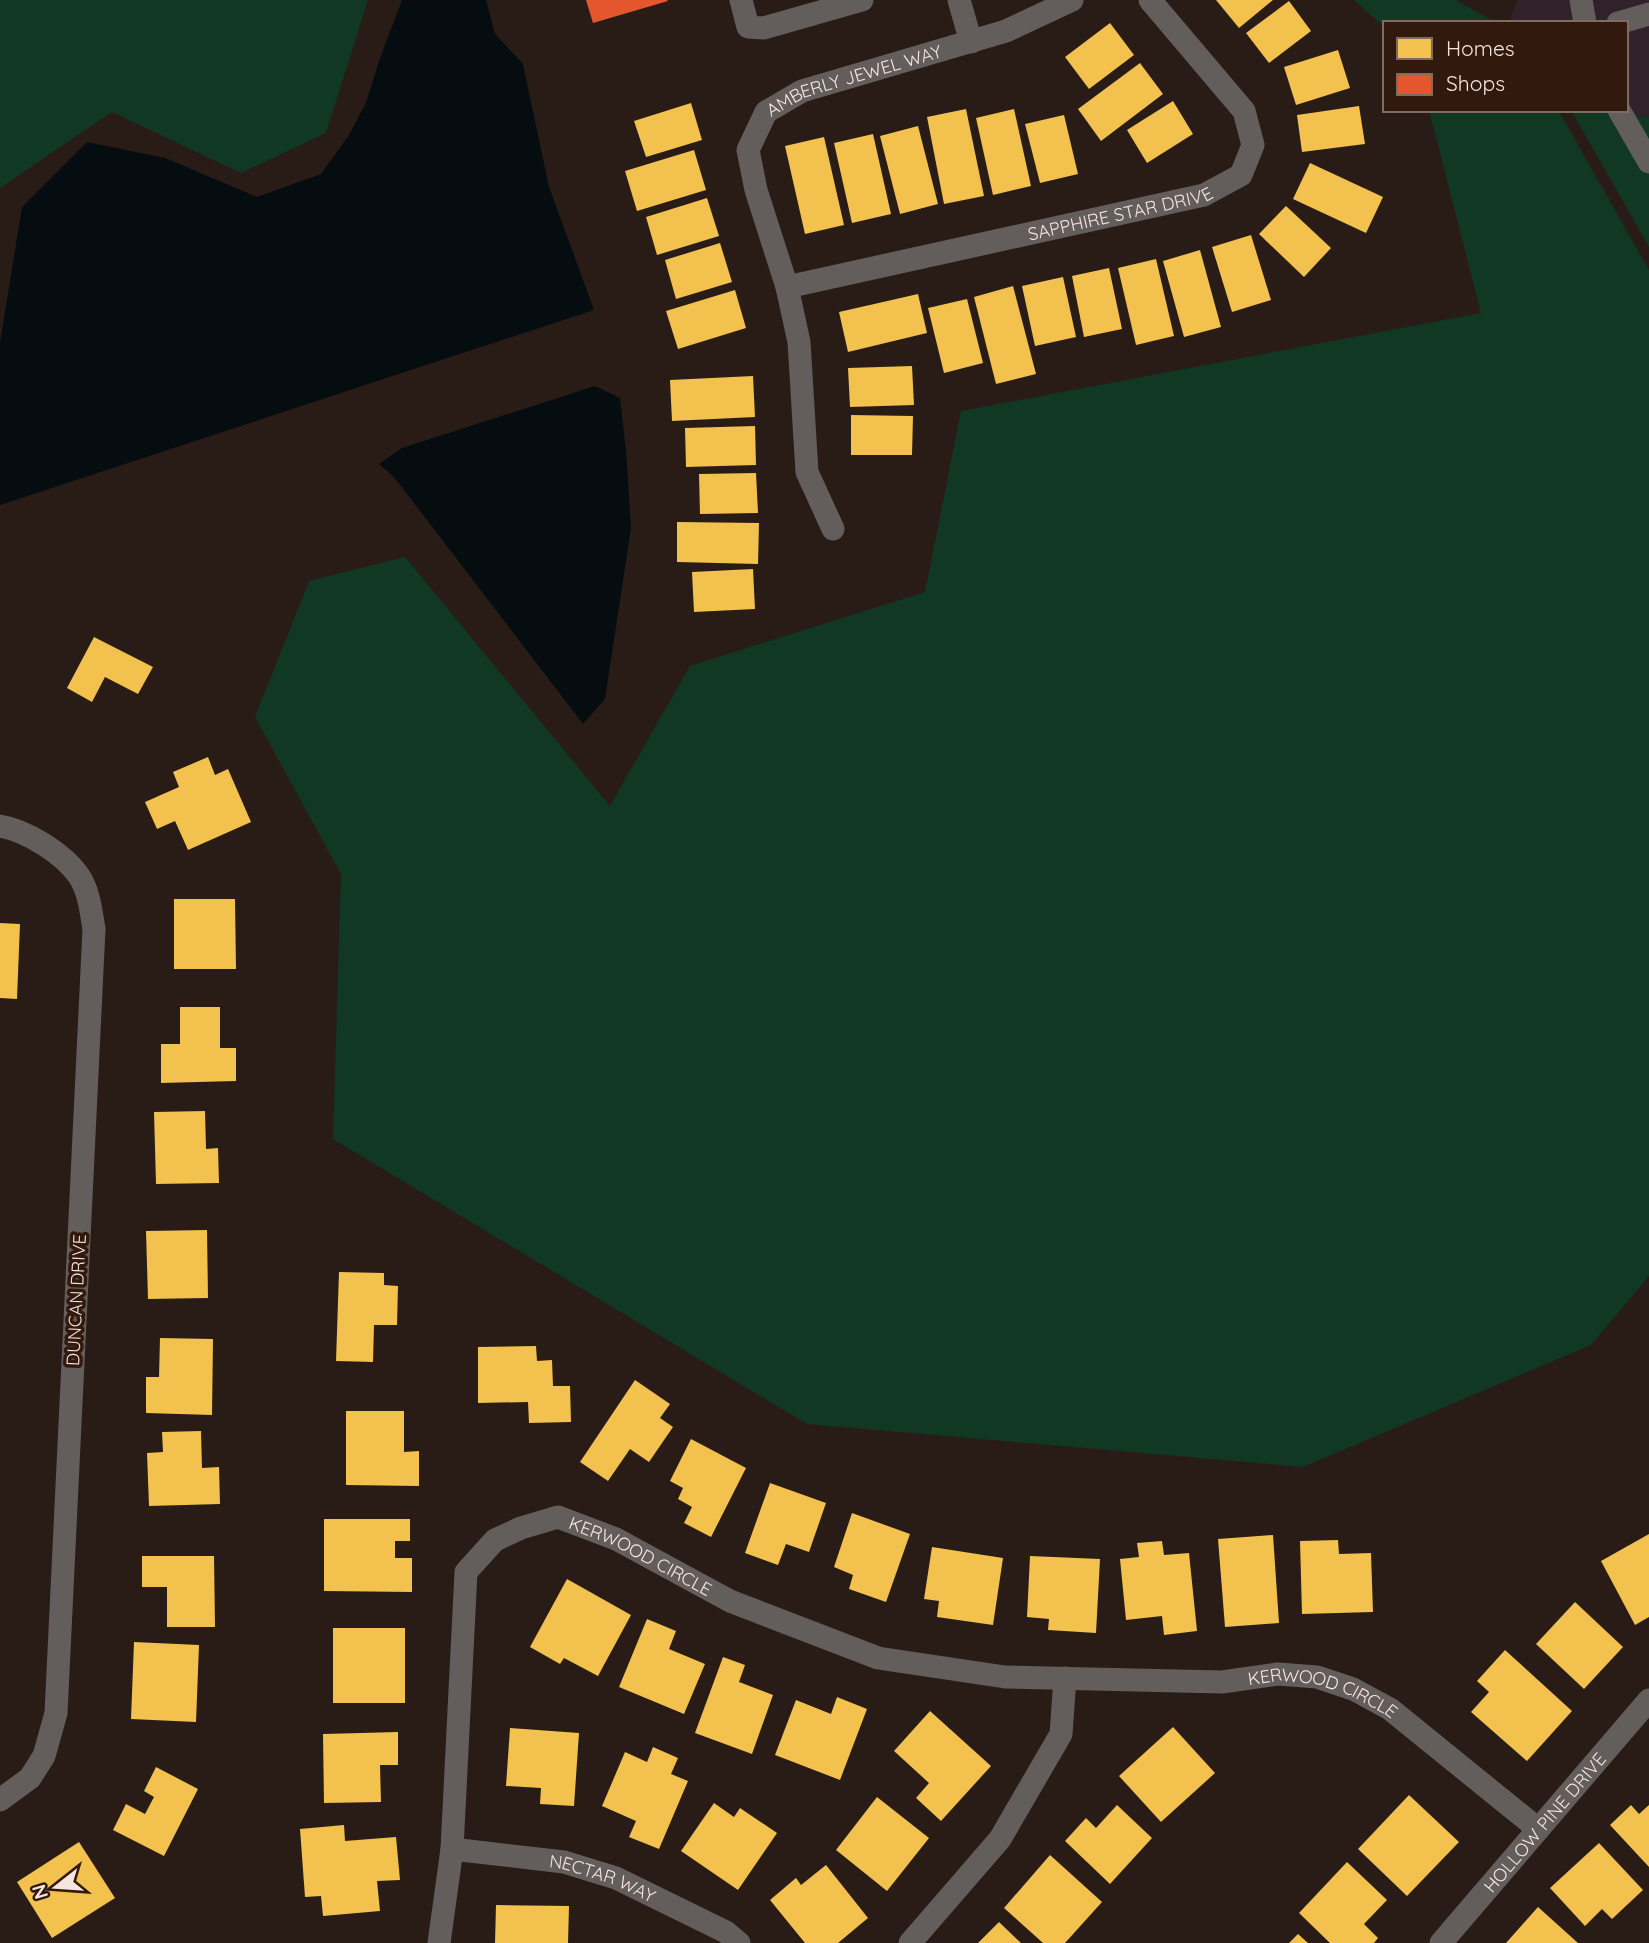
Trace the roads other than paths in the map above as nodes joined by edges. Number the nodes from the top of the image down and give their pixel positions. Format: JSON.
{"nodes":[{"id":1,"x":741,"y":0,"type":"edge"},
{"id":2,"x":862,"y":0,"type":"edge"},
{"id":3,"x":1072,"y":0,"type":"edge"},
{"id":4,"x":1150,"y":0,"type":"edge"},
{"id":5,"x":1581,"y":0,"type":"edge"},
{"id":6,"x":960,"y":3,"type":"edge"},
{"id":7,"x":1649,"y":14,"type":"edge"},
{"id":8,"x":1585,"y":21,"type":"edge"},
{"id":9,"x":1625,"y":21,"type":"edge"},
{"id":10,"x":971,"y":42,"type":"junction"},
{"id":11,"x":1620,"y":112,"type":"edge"},
{"id":12,"x":1649,"y":162,"type":"edge"},
{"id":13,"x":787,"y":287,"type":"junction"},
{"id":14,"x":833,"y":528,"type":"dead end"},
{"id":15,"x":0,"y":826,"type":"edge"},
{"id":16,"x":1065,"y":1678,"type":"junction"},
{"id":17,"x":1649,"y":1700,"type":"edge"},
{"id":18,"x":0,"y":1800,"type":"edge"},
{"id":19,"x":1538,"y":1829,"type":"junction"},
{"id":20,"x":452,"y":1849,"type":"junction"},
{"id":21,"x":439,"y":1943,"type":"edge"},
{"id":22,"x":739,"y":1943,"type":"edge"},
{"id":23,"x":910,"y":1943,"type":"edge"},
{"id":24,"x":1441,"y":1943,"type":"edge"}],
"edges":[{"from":1,"to":2,"type":"street"},
{"from":3,"to":10,"type":"street","name":"AMBERLY JEWEL WAY"},
{"from":4,"to":13,"type":"street","name":"SAPPHIRE STAR DRIVE"},
{"from":5,"to":8,"type":"street"},
{"from":6,"to":10,"type":"street"},
{"from":7,"to":9,"type":"street"},
{"from":10,"to":13,"type":"street","name":"AMBERLY JEWEL WAY"},
{"from":11,"to":12,"type":"street"},
{"from":13,"to":14,"type":"street","name":"AMBERLY JEWEL WAY"},
{"from":15,"to":18,"type":"street","name":"DUNCAN DRIVE"},
{"from":16,"to":19,"type":"street","name":"KERWOOD CIRCLE"},
{"from":16,"to":20,"type":"street","name":"KERWOOD CIRCLE"},
{"from":16,"to":23,"type":"street"},
{"from":17,"to":19,"type":"street","name":"HOLLOW PINE DRIVE"},
{"from":19,"to":24,"type":"street","name":"HOLLOW PINE DRIVE"},
{"from":20,"to":21,"type":"street","name":"KERWOOD CIRCLE"},
{"from":20,"to":22,"type":"street","name":"NECTAR WAY"}]}
